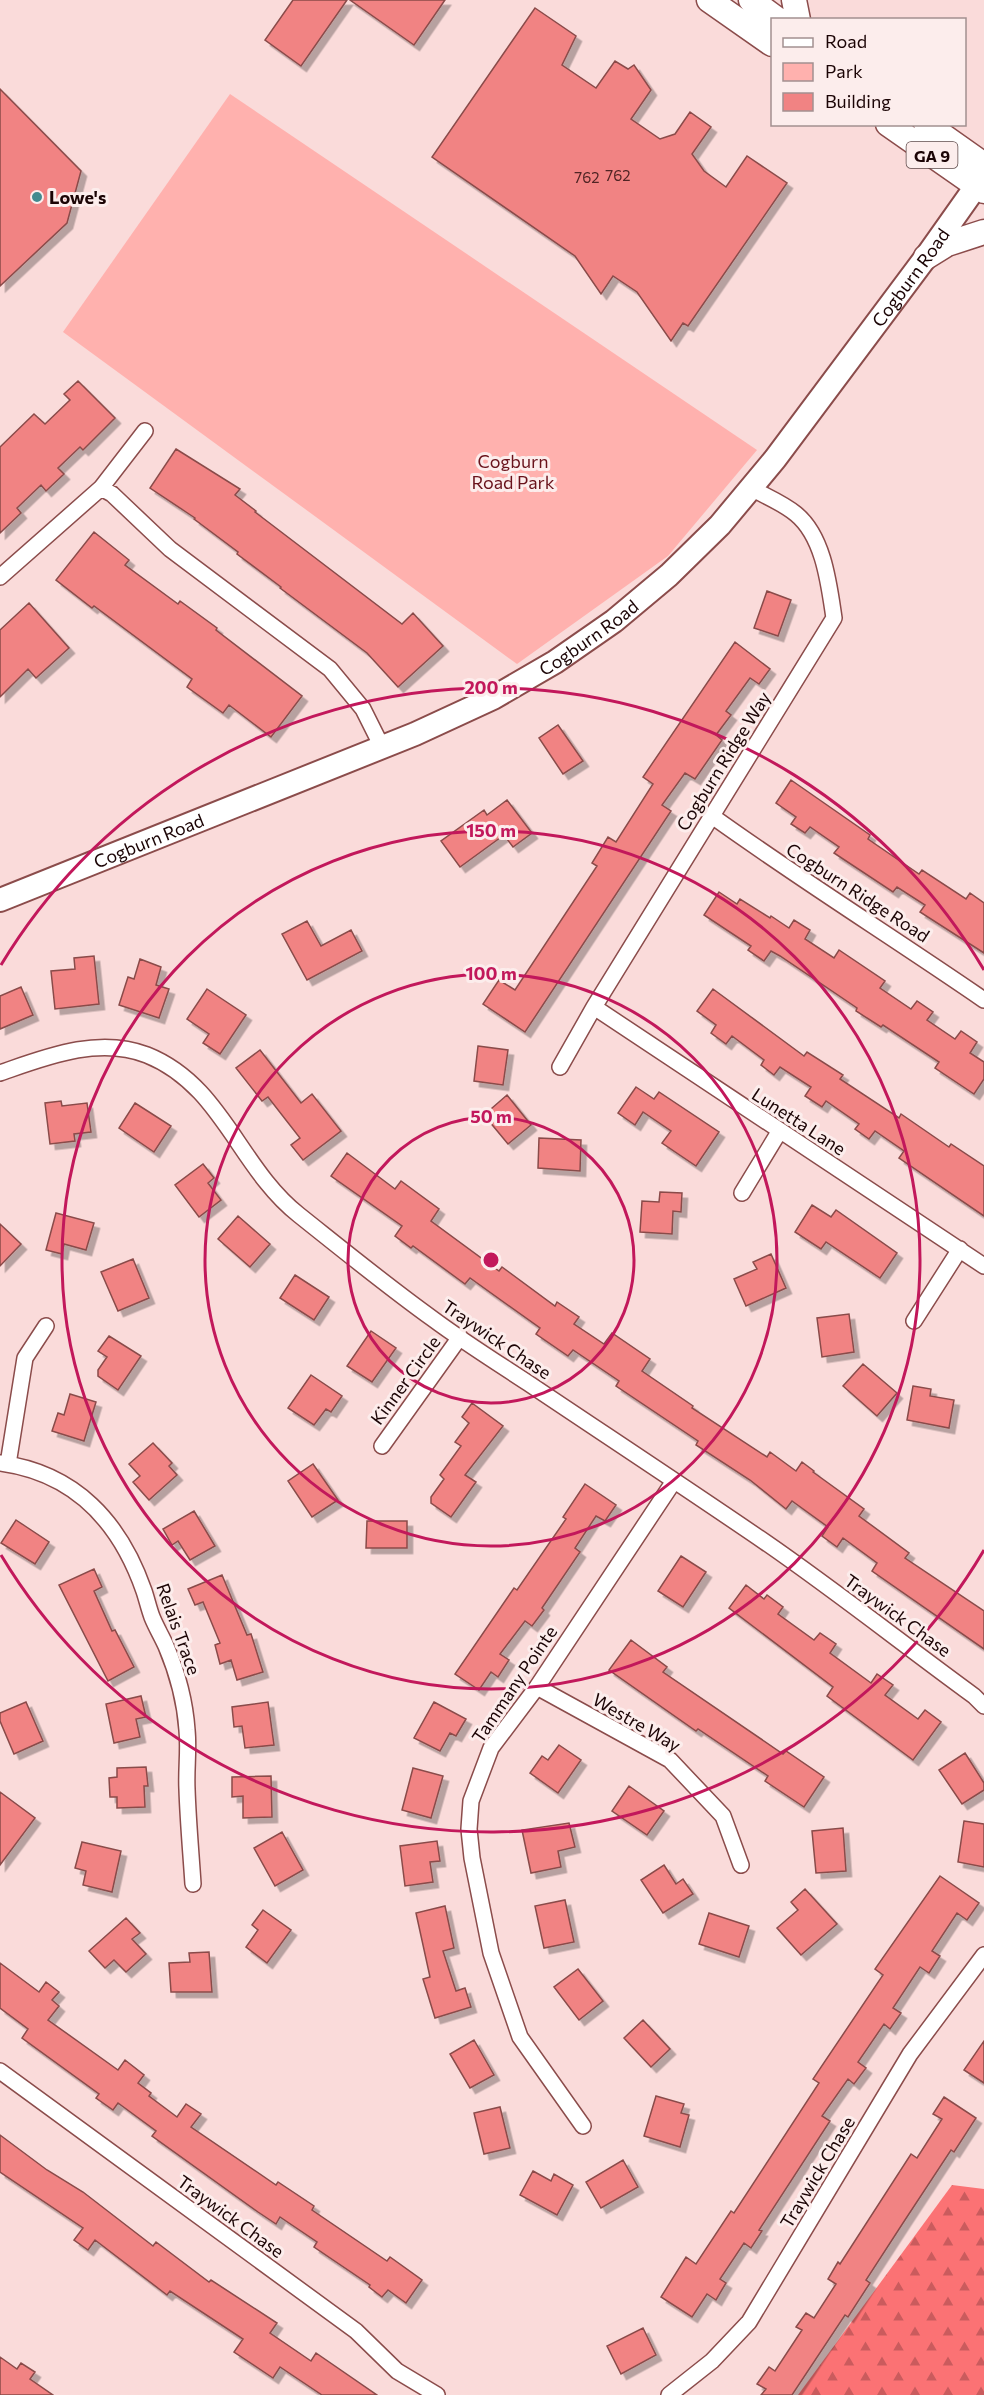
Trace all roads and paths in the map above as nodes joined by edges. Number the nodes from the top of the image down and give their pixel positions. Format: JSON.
{"nodes":[{"id":1,"x":709,"y":0,"type":"edge"},
{"id":2,"x":751,"y":0,"type":"edge"},
{"id":3,"x":794,"y":0,"type":"edge"},
{"id":4,"x":775,"y":18,"type":"edge"},
{"id":5,"x":798,"y":18,"type":"edge"},
{"id":6,"x":771,"y":43,"type":"edge"},
{"id":7,"x":891,"y":126,"type":"edge"},
{"id":8,"x":928,"y":126,"type":"edge"},
{"id":9,"x":982,"y":179,"type":"edge"},
{"id":10,"x":984,"y":232,"type":"edge"},
{"id":11,"x":926,"y":257,"type":"junction"},
{"id":12,"x":145,"y":431,"type":"dead end"},
{"id":13,"x":101,"y":488,"type":"junction"},
{"id":14,"x":751,"y":488,"type":"junction"},
{"id":15,"x":0,"y":577,"type":"edge"},
{"id":16,"x":382,"y":747,"type":"junction"},
{"id":17,"x":712,"y":816,"type":"junction"},
{"id":18,"x":0,"y":900,"type":"edge"},
{"id":19,"x":984,"y":1000,"type":"edge"},
{"id":20,"x":594,"y":1007,"type":"junction"},
{"id":21,"x":560,"y":1067,"type":"dead end"},
{"id":22,"x":0,"y":1073,"type":"edge"},
{"id":23,"x":779,"y":1132,"type":"junction"},
{"id":24,"x":742,"y":1193,"type":"dead end"},
{"id":25,"x":960,"y":1249,"type":"junction"},
{"id":26,"x":984,"y":1266,"type":"edge"},
{"id":27,"x":914,"y":1321,"type":"dead end"},
{"id":28,"x":46,"y":1326,"type":"dead end"},
{"id":29,"x":460,"y":1337,"type":"junction"},
{"id":30,"x":382,"y":1446,"type":"dead end"},
{"id":31,"x":4,"y":1463,"type":"edge"},
{"id":32,"x":674,"y":1481,"type":"junction"},
{"id":33,"x":537,"y":1687,"type":"junction"},
{"id":34,"x":984,"y":1706,"type":"edge"},
{"id":35,"x":741,"y":1864,"type":"dead end"},
{"id":36,"x":193,"y":1884,"type":"dead end"},
{"id":37,"x":984,"y":1955,"type":"edge"},
{"id":38,"x":0,"y":2071,"type":"edge"},
{"id":39,"x":583,"y":2126,"type":"dead end"},
{"id":40,"x":437,"y":2395,"type":"edge"},
{"id":41,"x":669,"y":2395,"type":"edge"}],
"edges":[{"from":1,"to":6,"type":"main road"},
{"from":2,"to":4,"type":"main road"},
{"from":3,"to":5,"type":"main road"},
{"from":7,"to":9,"type":"main road","number":"GA 9"},
{"from":8,"to":9,"type":"main road","number":"GA 9"},
{"from":9,"to":11,"type":"street","name":"Cogburn Road"},
{"from":10,"to":11,"type":"main road"},
{"from":11,"to":14,"type":"street","name":"Cogburn Road"},
{"from":12,"to":13,"type":"street"},
{"from":13,"to":15,"type":"street"},
{"from":13,"to":16,"type":"street"},
{"from":14,"to":16,"type":"street","name":"Cogburn Road"},
{"from":14,"to":17,"type":"street","name":"Cogburn Ridge Way"},
{"from":16,"to":18,"type":"street","name":"Cogburn Road"},
{"from":17,"to":19,"type":"street","name":"Cogburn Ridge Road"},
{"from":17,"to":20,"type":"street","name":"Cogburn Ridge Way"},
{"from":20,"to":21,"type":"street","name":"Cogburn Ridge Way"},
{"from":20,"to":23,"type":"street","name":"Lunetta Lane"},
{"from":22,"to":29,"type":"street","name":"Traywick Chase"},
{"from":23,"to":24,"type":"street"},
{"from":23,"to":25,"type":"street","name":"Lunetta Lane"},
{"from":25,"to":26,"type":"street","name":"Lunetta Lane"},
{"from":25,"to":27,"type":"street"},
{"from":28,"to":31,"type":"street"},
{"from":29,"to":30,"type":"street","name":"Kinner Circle"},
{"from":29,"to":32,"type":"street","name":"Traywick Chase"},
{"from":31,"to":36,"type":"street","name":"Relais Trace"},
{"from":32,"to":33,"type":"street","name":"Tammany Pointe"},
{"from":32,"to":34,"type":"street","name":"Traywick Chase"},
{"from":33,"to":35,"type":"street","name":"Westre Way"},
{"from":33,"to":39,"type":"street","name":"Tammany Pointe"},
{"from":37,"to":41,"type":"street","name":"Traywick Chase"},
{"from":38,"to":40,"type":"street","name":"Traywick Chase"}]}
